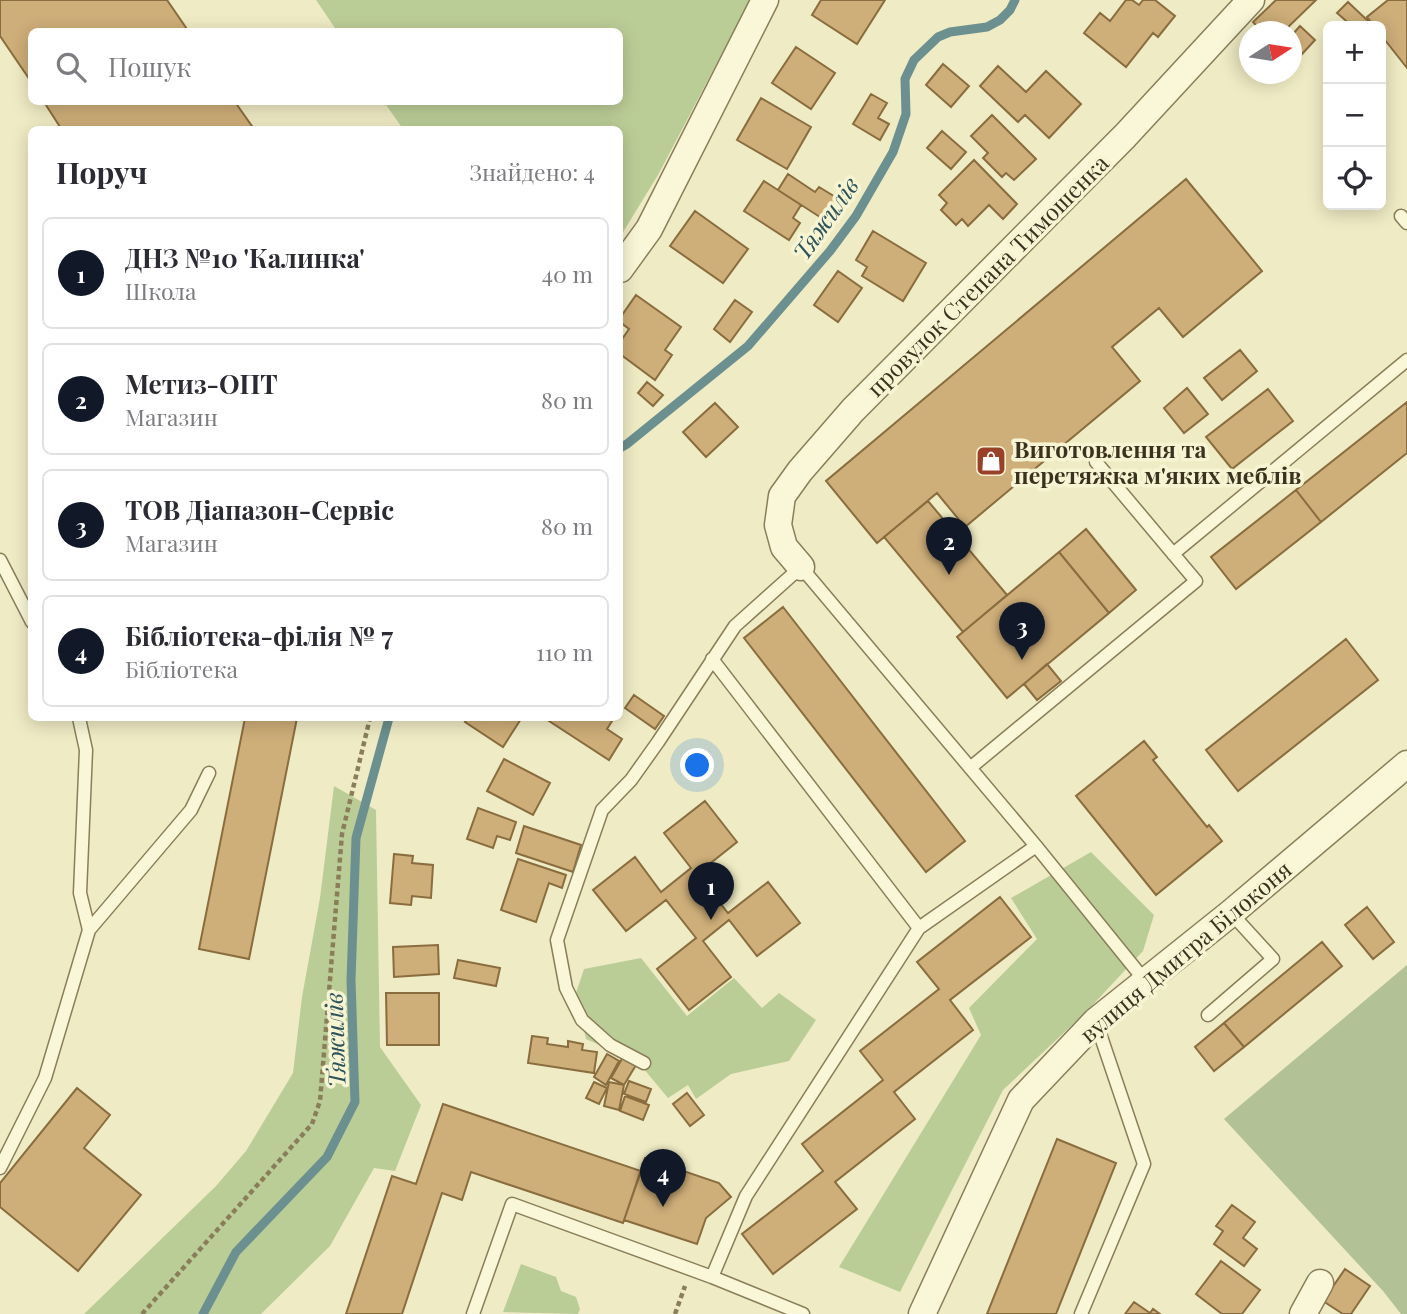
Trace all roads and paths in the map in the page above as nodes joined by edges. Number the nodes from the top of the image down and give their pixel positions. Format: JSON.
{"nodes":[{"id":1,"x":765,"y":0,"type":"edge"},
{"id":2,"x":1251,"y":0,"type":"edge"},
{"id":3,"x":623,"y":265,"type":"edge"},
{"id":4,"x":1407,"y":359,"type":"edge"},
{"id":5,"x":1096,"y":462,"type":"dead end"},
{"id":6,"x":1173,"y":554,"type":"junction"},
{"id":7,"x":0,"y":560,"type":"edge"},
{"id":8,"x":801,"y":567,"type":"junction"},
{"id":9,"x":28,"y":614,"type":"edge"},
{"id":10,"x":712,"y":659,"type":"junction"},
{"id":11,"x":80,"y":721,"type":"edge"},
{"id":12,"x":369,"y":721,"type":"edge"},
{"id":13,"x":1407,"y":764,"type":"edge"},
{"id":14,"x":970,"y":768,"type":"junction"},
{"id":15,"x":209,"y":773,"type":"dead end"},
{"id":16,"x":1036,"y":846,"type":"junction"},
{"id":17,"x":1231,"y":913,"type":"junction"},
{"id":18,"x":919,"y":928,"type":"junction"},
{"id":19,"x":89,"y":930,"type":"junction"},
{"id":20,"x":1146,"y":982,"type":"junction"},
{"id":21,"x":1208,"y":1015,"type":"dead end"},
{"id":22,"x":1096,"y":1021,"type":"junction"},
{"id":23,"x":645,"y":1063,"type":"dead end"},
{"id":24,"x":0,"y":1168,"type":"edge"},
{"id":25,"x":692,"y":1269,"type":"junction"},
{"id":26,"x":712,"y":1277,"type":"junction"},
{"id":27,"x":1320,"y":1283,"type":"dead end"},
{"id":28,"x":142,"y":1314,"type":"edge"},
{"id":29,"x":473,"y":1314,"type":"edge"},
{"id":30,"x":675,"y":1314,"type":"edge"},
{"id":31,"x":803,"y":1314,"type":"edge"},
{"id":32,"x":922,"y":1314,"type":"edge"},
{"id":33,"x":1081,"y":1314,"type":"edge"},
{"id":34,"x":1303,"y":1314,"type":"edge"}],
"edges":[{"from":1,"to":3,"type":"street"},
{"from":2,"to":8,"type":"street","name":"провулок Степана Тимошенка"},
{"from":4,"to":6,"type":"lane"},
{"from":5,"to":6,"type":"lane"},
{"from":6,"to":14,"type":"lane"},
{"from":7,"to":9,"type":"lane"},
{"from":8,"to":10,"type":"lane"},
{"from":8,"to":14,"type":"lane"},
{"from":10,"to":18,"type":"lane"},
{"from":10,"to":23,"type":"lane"},
{"from":11,"to":19,"type":"lane"},
{"from":12,"to":28,"type":"path"},
{"from":13,"to":17,"type":"street","name":"вулиця Дмитра Білоконя"},
{"from":14,"to":16,"type":"lane"},
{"from":15,"to":19,"type":"lane"},
{"from":16,"to":18,"type":"lane"},
{"from":16,"to":20,"type":"lane"},
{"from":17,"to":20,"type":"street","name":"вулиця Дмитра Білоконя"},
{"from":17,"to":21,"type":"lane"},
{"from":18,"to":26,"type":"lane"},
{"from":19,"to":24,"type":"lane"},
{"from":20,"to":22,"type":"street","name":"вулиця Дмитра Білоконя"},
{"from":22,"to":32,"type":"street","name":"вулиця Дмитра Білоконя"},
{"from":22,"to":33,"type":"lane"},
{"from":25,"to":26,"type":"lane"},
{"from":25,"to":29,"type":"lane"},
{"from":25,"to":30,"type":"path"},
{"from":26,"to":31,"type":"lane"},
{"from":27,"to":34,"type":"street"}]}
